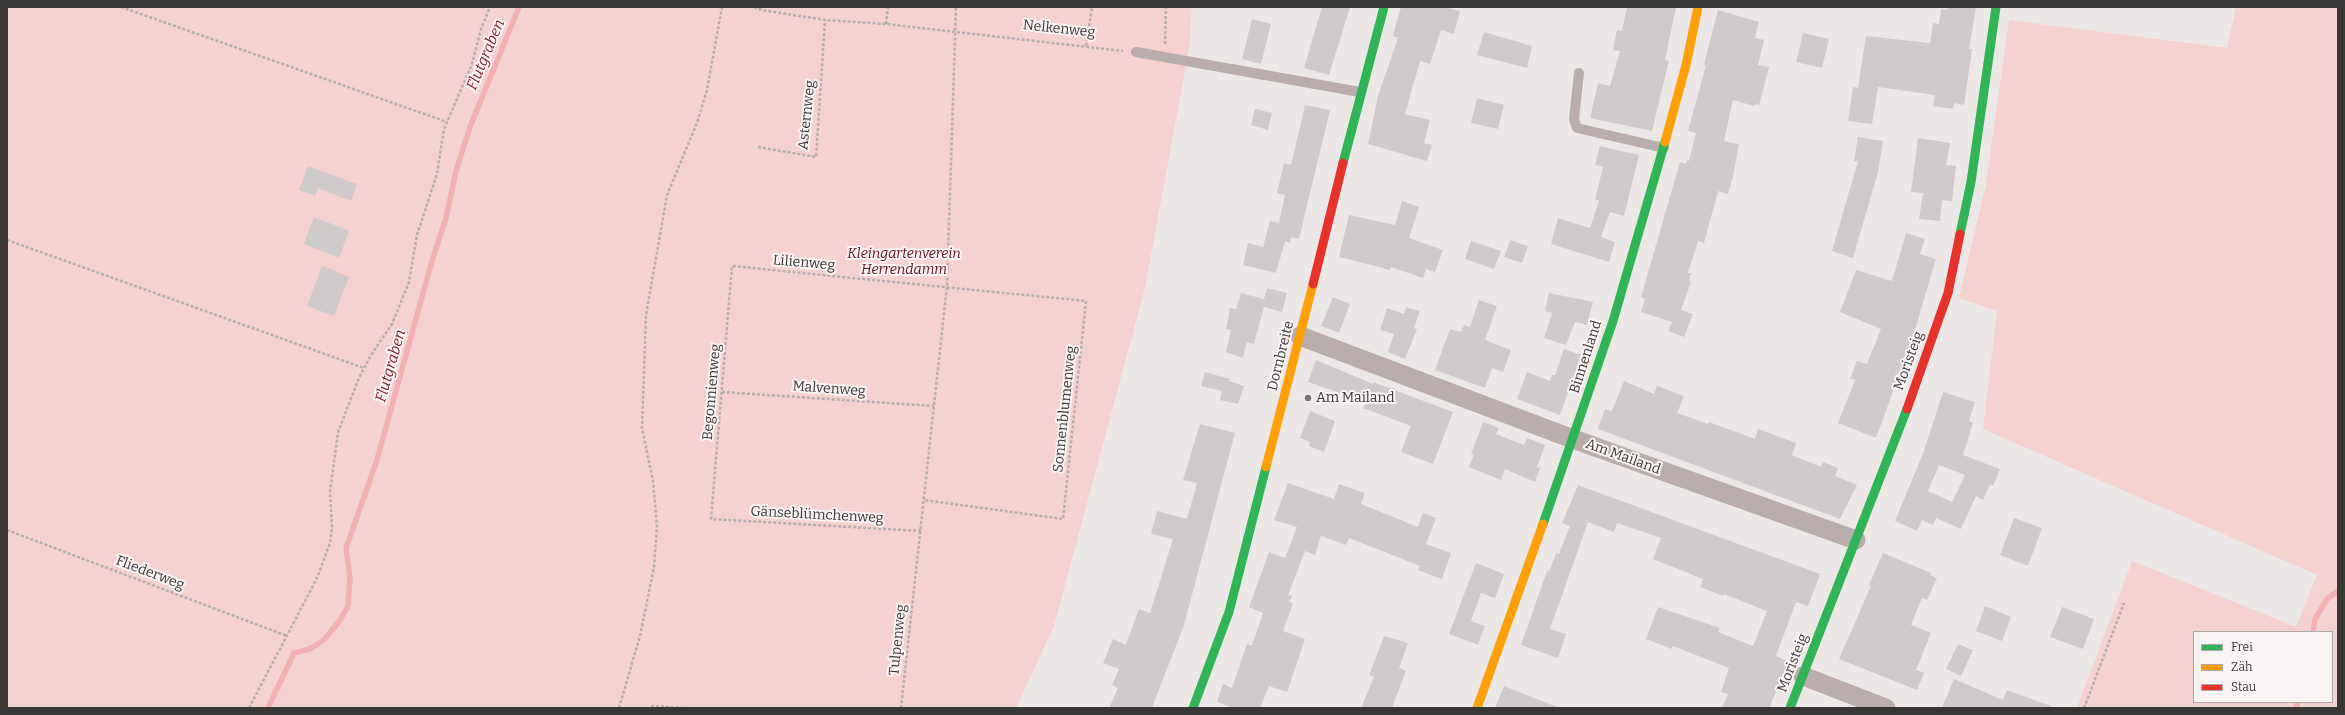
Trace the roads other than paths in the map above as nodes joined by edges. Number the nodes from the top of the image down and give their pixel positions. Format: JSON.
{"nodes":[{"id":1,"x":1384,"y":7,"type":"edge"},
{"id":2,"x":1698,"y":7,"type":"edge"},
{"id":3,"x":1996,"y":7,"type":"edge"},
{"id":4,"x":1136,"y":52,"type":"road end"},
{"id":5,"x":1579,"y":73,"type":"dead end"},
{"id":6,"x":1360,"y":92,"type":"junction"},
{"id":7,"x":1664,"y":148,"type":"junction"},
{"id":8,"x":1300,"y":336,"type":"junction"},
{"id":9,"x":1573,"y":439,"type":"junction"},
{"id":10,"x":1856,"y":540,"type":"junction"},
{"id":11,"x":1803,"y":676,"type":"junction"},
{"id":12,"x":1193,"y":708,"type":"edge"},
{"id":13,"x":1477,"y":708,"type":"edge"},
{"id":14,"x":1790,"y":708,"type":"edge"},
{"id":15,"x":1886,"y":708,"type":"edge"}],
"edges":[{"from":1,"to":6,"type":"street","name":"Dornbreite"},
{"from":2,"to":7,"type":"street","name":"Binnenland"},
{"from":3,"to":10,"type":"street","name":"Moristeig"},
{"from":4,"to":6,"type":"lane"},
{"from":5,"to":7,"type":"lane"},
{"from":6,"to":8,"type":"street","name":"Dornbreite"},
{"from":7,"to":9,"type":"street","name":"Binnenland"},
{"from":8,"to":9,"type":"street","name":"Am Mailand"},
{"from":8,"to":12,"type":"street","name":"Dornbreite"},
{"from":9,"to":10,"type":"street","name":"Am Mailand"},
{"from":9,"to":13,"type":"street","name":"Binnenland"},
{"from":10,"to":11,"type":"street","name":"Moristeig"},
{"from":11,"to":14,"type":"street","name":"Moristeig"},
{"from":11,"to":15,"type":"street"}]}
